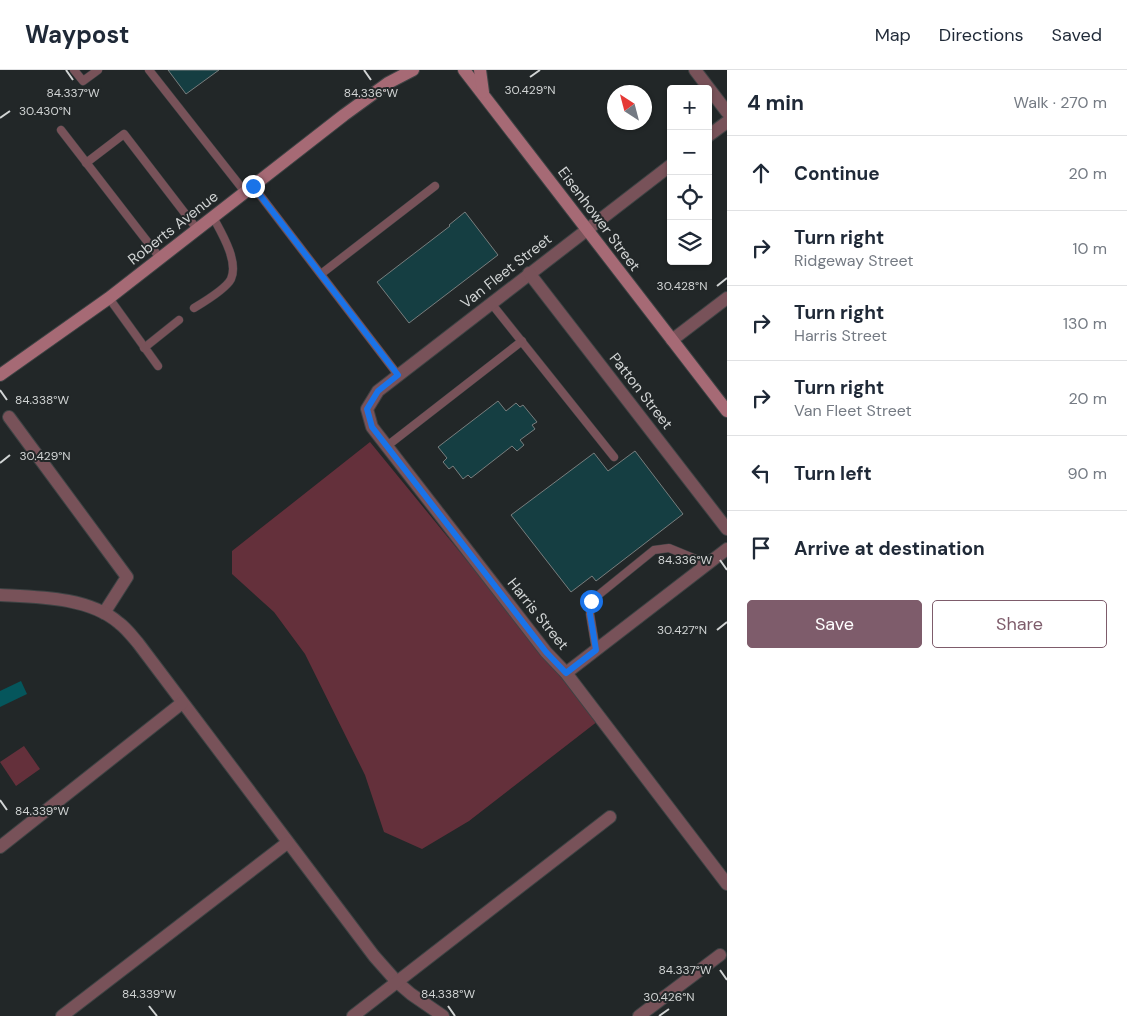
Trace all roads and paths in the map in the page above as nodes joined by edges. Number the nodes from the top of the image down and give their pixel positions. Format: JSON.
{"nodes":[{"id":1,"x":74,"y":70,"type":"edge"},
{"id":2,"x":98,"y":70,"type":"edge"},
{"id":3,"x":149,"y":70,"type":"edge"},
{"id":4,"x":413,"y":70,"type":"edge"},
{"id":5,"x":464,"y":70,"type":"edge"},
{"id":6,"x":480,"y":70,"type":"edge"},
{"id":7,"x":695,"y":70,"type":"edge"},
{"id":8,"x":483,"y":94,"type":"junction"},
{"id":9,"x":727,"y":112,"type":"edge"},
{"id":10,"x":727,"y":122,"type":"edge"},
{"id":11,"x":61,"y":130,"type":"dead end"},
{"id":12,"x":712,"y":133,"type":"edge"},
{"id":13,"x":86,"y":163,"type":"junction"},
{"id":14,"x":667,"y":168,"type":"edge"},
{"id":15,"x":435,"y":186,"type":"dead end"},
{"id":16,"x":249,"y":189,"type":"junction"},
{"id":17,"x":213,"y":217,"type":"junction"},
{"id":18,"x":197,"y":229,"type":"junction"},
{"id":19,"x":587,"y":230,"type":"junction"},
{"id":20,"x":160,"y":258,"type":"junction"},
{"id":21,"x":529,"y":273,"type":"junction"},
{"id":22,"x":321,"y":274,"type":"junction"},
{"id":23,"x":108,"y":298,"type":"junction"},
{"id":24,"x":727,"y":298,"type":"edge"},
{"id":25,"x":492,"y":303,"type":"junction"},
{"id":26,"x":194,"y":308,"type":"dead end"},
{"id":27,"x":179,"y":320,"type":"dead end"},
{"id":28,"x":672,"y":340,"type":"junction"},
{"id":29,"x":522,"y":341,"type":"junction"},
{"id":30,"x":144,"y":348,"type":"junction"},
{"id":31,"x":158,"y":366,"type":"dead end"},
{"id":32,"x":0,"y":375,"type":"edge"},
{"id":33,"x":398,"y":375,"type":"junction"},
{"id":34,"x":367,"y":409,"type":"joint"},
{"id":35,"x":727,"y":411,"type":"edge"},
{"id":36,"x":9,"y":417,"type":"dead end"},
{"id":37,"x":387,"y":446,"type":"junction"},
{"id":38,"x":614,"y":457,"type":"dead end"},
{"id":39,"x":727,"y":530,"type":"edge"},
{"id":40,"x":727,"y":549,"type":"edge"},
{"id":41,"x":708,"y":564,"type":"junction"},
{"id":42,"x":0,"y":595,"type":"edge"},
{"id":43,"x":104,"y":613,"type":"junction"},
{"id":44,"x":596,"y":650,"type":"junction"},
{"id":45,"x":566,"y":673,"type":"junction"},
{"id":46,"x":182,"y":703,"type":"junction"},
{"id":47,"x":610,"y":817,"type":"dead end"},
{"id":48,"x":288,"y":843,"type":"junction"},
{"id":49,"x":0,"y":847,"type":"edge"},
{"id":50,"x":727,"y":884,"type":"edge"},
{"id":51,"x":720,"y":955,"type":"dead end"},
{"id":52,"x":397,"y":982,"type":"junction"},
{"id":53,"x":62,"y":1016,"type":"edge"},
{"id":54,"x":353,"y":1016,"type":"edge"},
{"id":55,"x":443,"y":1016,"type":"edge"},
{"id":56,"x":639,"y":1016,"type":"edge"}],
"edges":[{"from":1,"to":2,"type":"lane"},
{"from":3,"to":16,"type":"lane"},
{"from":4,"to":16,"type":"street","name":"Roberts Avenue"},
{"from":5,"to":8,"type":"street","name":"Eisenhower Street"},
{"from":6,"to":8,"type":"street"},
{"from":7,"to":9,"type":"street"},
{"from":8,"to":19,"type":"street","name":"Eisenhower Street"},
{"from":10,"to":12,"type":"street"},
{"from":11,"to":13,"type":"lane"},
{"from":13,"to":18,"type":"lane"},
{"from":13,"to":20,"type":"lane"},
{"from":14,"to":19,"type":"street","name":"Van Fleet Street"},
{"from":15,"to":22,"type":"lane"},
{"from":16,"to":17,"type":"street","name":"Roberts Avenue"},
{"from":16,"to":22,"type":"lane"},
{"from":17,"to":18,"type":"street","name":"Roberts Avenue"},
{"from":17,"to":26,"type":"lane"},
{"from":18,"to":20,"type":"street","name":"Roberts Avenue"},
{"from":19,"to":21,"type":"street","name":"Van Fleet Street"},
{"from":19,"to":28,"type":"street","name":"Eisenhower Street"},
{"from":20,"to":23,"type":"street","name":"Roberts Avenue"},
{"from":21,"to":25,"type":"street","name":"Van Fleet Street"},
{"from":21,"to":39,"type":"street","name":"Patton Street"},
{"from":22,"to":33,"type":"lane"},
{"from":23,"to":30,"type":"lane"},
{"from":23,"to":32,"type":"street","name":"Roberts Avenue"},
{"from":24,"to":28,"type":"street"},
{"from":25,"to":29,"type":"lane"},
{"from":25,"to":33,"type":"street","name":"Van Fleet Street"},
{"from":27,"to":30,"type":"lane"},
{"from":28,"to":35,"type":"street","name":"Eisenhower Street"},
{"from":29,"to":37,"type":"lane"},
{"from":29,"to":38,"type":"lane"},
{"from":30,"to":31,"type":"lane"},
{"from":33,"to":34,"type":"street","name":"Van Fleet Street"},
{"from":34,"to":37,"type":"street","name":"Harris Street"},
{"from":36,"to":43,"type":"street"},
{"from":37,"to":45,"type":"street","name":"Harris Street"},
{"from":40,"to":41,"type":"street"},
{"from":41,"to":44,"type":"street"},
{"from":41,"to":44,"type":"lane"},
{"from":42,"to":43,"type":"street"},
{"from":43,"to":46,"type":"street"},
{"from":44,"to":45,"type":"street"},
{"from":45,"to":50,"type":"street","name":"Harris Street"},
{"from":46,"to":48,"type":"street"},
{"from":46,"to":49,"type":"street"},
{"from":47,"to":52,"type":"street"},
{"from":48,"to":52,"type":"street"},
{"from":48,"to":53,"type":"street"},
{"from":51,"to":56,"type":"street"},
{"from":52,"to":54,"type":"street"},
{"from":52,"to":55,"type":"street"}]}
